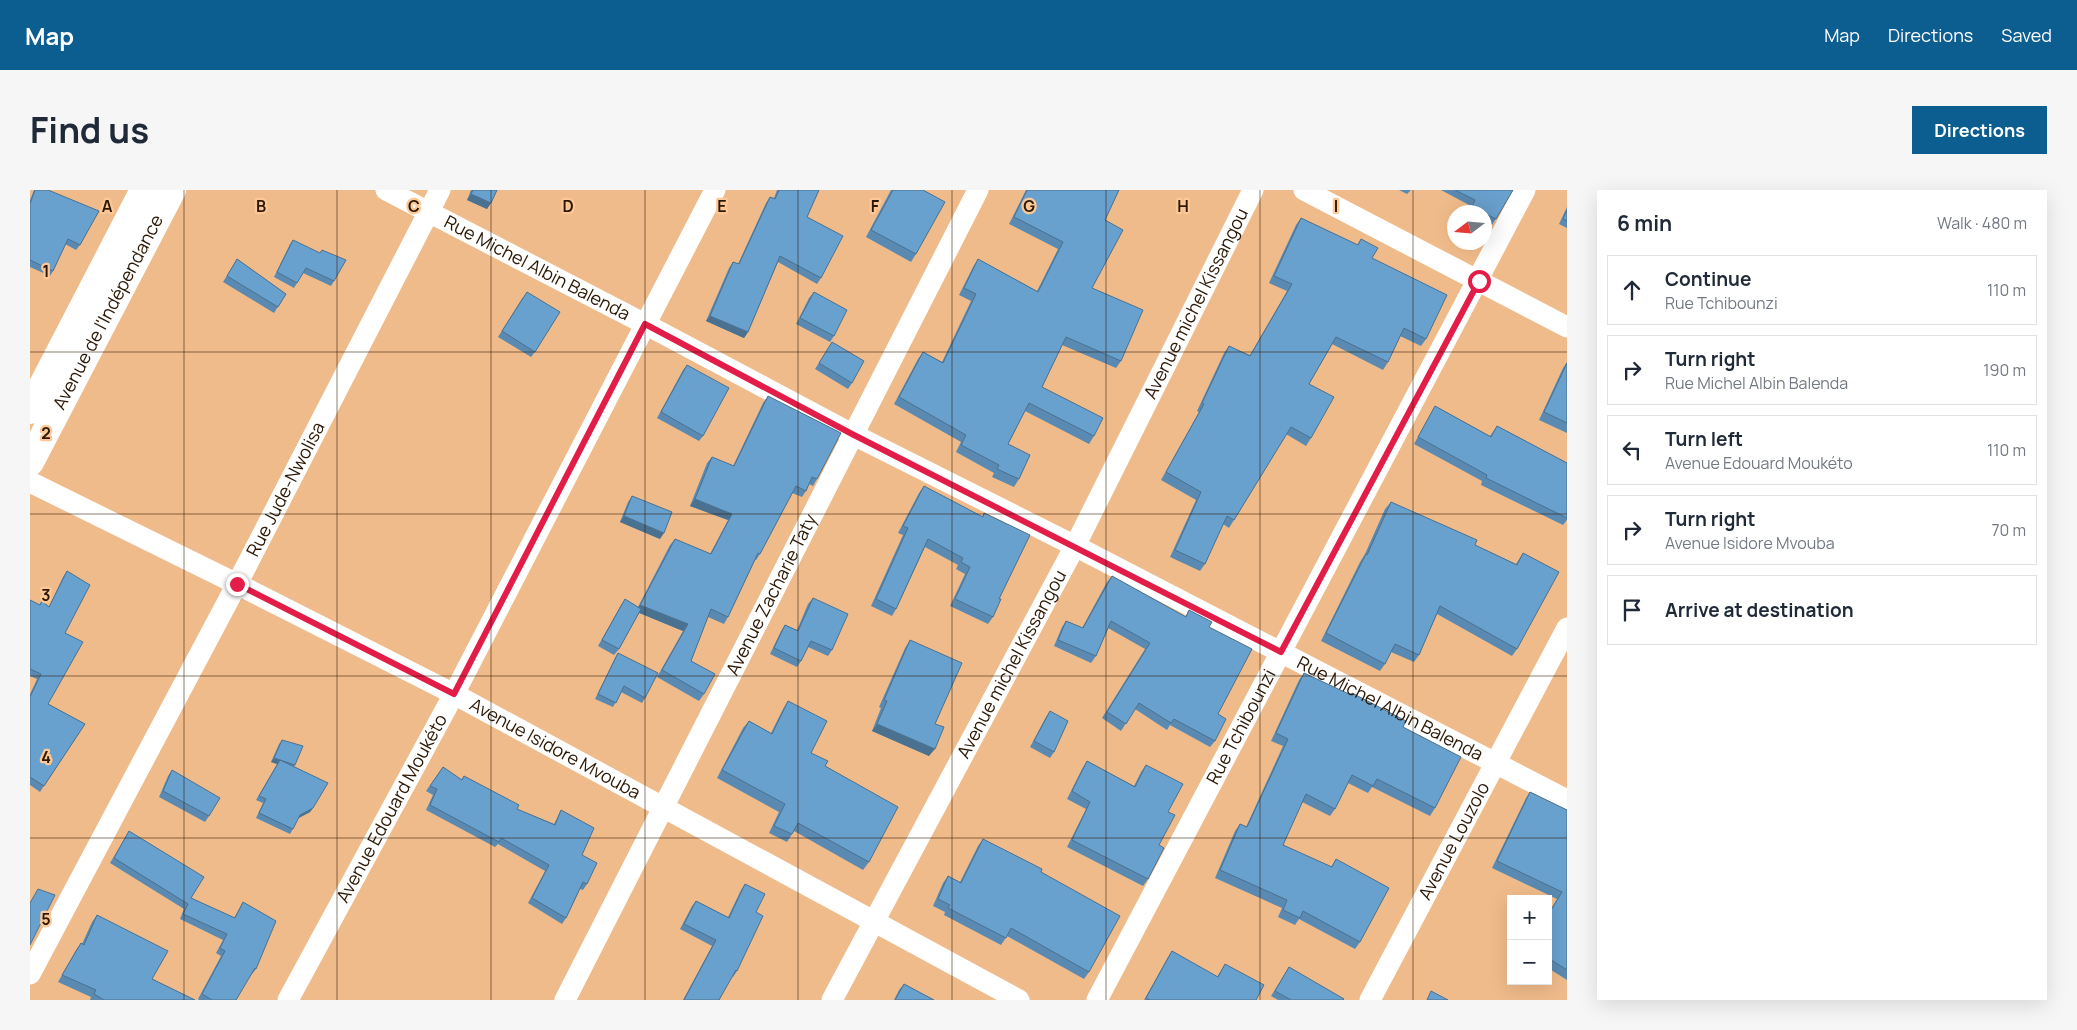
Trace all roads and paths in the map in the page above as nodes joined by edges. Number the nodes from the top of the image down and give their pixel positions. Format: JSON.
{"nodes":[{"id":1,"x":144,"y":190,"type":"edge"},
{"id":2,"x":172,"y":190,"type":"edge"},
{"id":3,"x":386,"y":190,"type":"edge"},
{"id":4,"x":440,"y":190,"type":"edge"},
{"id":5,"x":715,"y":190,"type":"edge"},
{"id":6,"x":978,"y":190,"type":"edge"},
{"id":7,"x":1253,"y":190,"type":"edge"},
{"id":8,"x":1304,"y":190,"type":"edge"},
{"id":9,"x":1525,"y":190,"type":"edge"},
{"id":10,"x":428,"y":213,"type":"junction"},
{"id":11,"x":1479,"y":281,"type":"junction"},
{"id":12,"x":645,"y":324,"type":"junction"},
{"id":13,"x":1567,"y":327,"type":"edge"},
{"id":14,"x":30,"y":410,"type":"edge"},
{"id":15,"x":852,"y":434,"type":"junction"},
{"id":16,"x":30,"y":462,"type":"edge"},
{"id":17,"x":30,"y":482,"type":"edge"},
{"id":18,"x":1075,"y":546,"type":"junction"},
{"id":19,"x":237,"y":584,"type":"junction"},
{"id":20,"x":1567,"y":628,"type":"edge"},
{"id":21,"x":1281,"y":652,"type":"junction"},
{"id":22,"x":454,"y":694,"type":"junction"},
{"id":23,"x":1496,"y":763,"type":"junction"},
{"id":24,"x":1567,"y":800,"type":"edge"},
{"id":25,"x":664,"y":808,"type":"junction"},
{"id":26,"x":873,"y":921,"type":"junction"},
{"id":27,"x":30,"y":974,"type":"edge"},
{"id":28,"x":288,"y":1000,"type":"edge"},
{"id":29,"x":565,"y":1000,"type":"edge"},
{"id":30,"x":832,"y":1000,"type":"edge"},
{"id":31,"x":1019,"y":1000,"type":"edge"},
{"id":32,"x":1097,"y":1000,"type":"edge"},
{"id":33,"x":1370,"y":1000,"type":"edge"}],
"edges":[{"from":1,"to":14,"type":"street","name":"Avenue de l'Indépendance"},
{"from":2,"to":16,"type":"street","name":"Avenue de l'Indépendance"},
{"from":3,"to":10,"type":"street","name":"Rue Michel Albin Balenda"},
{"from":4,"to":10,"type":"street","name":"Rue Jude-Nwolisa"},
{"from":5,"to":12,"type":"street","name":"Avenue Edouard Moukéto"},
{"from":6,"to":15,"type":"street","name":"Avenue Zacharie Taty"},
{"from":7,"to":18,"type":"street","name":"Avenue michel Kissangou"},
{"from":8,"to":11,"type":"street"},
{"from":9,"to":11,"type":"street","name":"Rue Tchibounzi"},
{"from":10,"to":12,"type":"street","name":"Rue Michel Albin Balenda"},
{"from":10,"to":19,"type":"street","name":"Rue Jude-Nwolisa"},
{"from":11,"to":13,"type":"street"},
{"from":11,"to":21,"type":"street","name":"Rue Tchibounzi"},
{"from":12,"to":15,"type":"street","name":"Rue Michel Albin Balenda"},
{"from":12,"to":22,"type":"street","name":"Avenue Edouard Moukéto"},
{"from":15,"to":18,"type":"street","name":"Rue Michel Albin Balenda"},
{"from":15,"to":25,"type":"street","name":"Avenue Zacharie Taty"},
{"from":17,"to":19,"type":"street","name":"Avenue Isidore Mvouba"},
{"from":18,"to":21,"type":"street","name":"Rue Michel Albin Balenda"},
{"from":18,"to":26,"type":"street","name":"Avenue michel Kissangou"},
{"from":19,"to":22,"type":"street","name":"Avenue Isidore Mvouba"},
{"from":19,"to":27,"type":"street","name":"Rue Jude-Nwolisa"},
{"from":20,"to":23,"type":"street","name":"Avenue Louzolo"},
{"from":21,"to":23,"type":"street","name":"Rue Michel Albin Balenda"},
{"from":21,"to":32,"type":"street","name":"Rue Tchibounzi"},
{"from":22,"to":25,"type":"street","name":"Avenue Isidore Mvouba"},
{"from":22,"to":28,"type":"street","name":"Avenue Edouard Moukéto"},
{"from":23,"to":24,"type":"street","name":"Rue Michel Albin Balenda"},
{"from":23,"to":33,"type":"street","name":"Avenue Louzolo"},
{"from":25,"to":26,"type":"street","name":"Avenue Isidore Mvouba"},
{"from":25,"to":29,"type":"street","name":"Avenue Zacharie Taty"},
{"from":26,"to":30,"type":"street","name":"Avenue michel Kissangou"},
{"from":26,"to":31,"type":"street","name":"Avenue Isidore Mvouba"}]}
